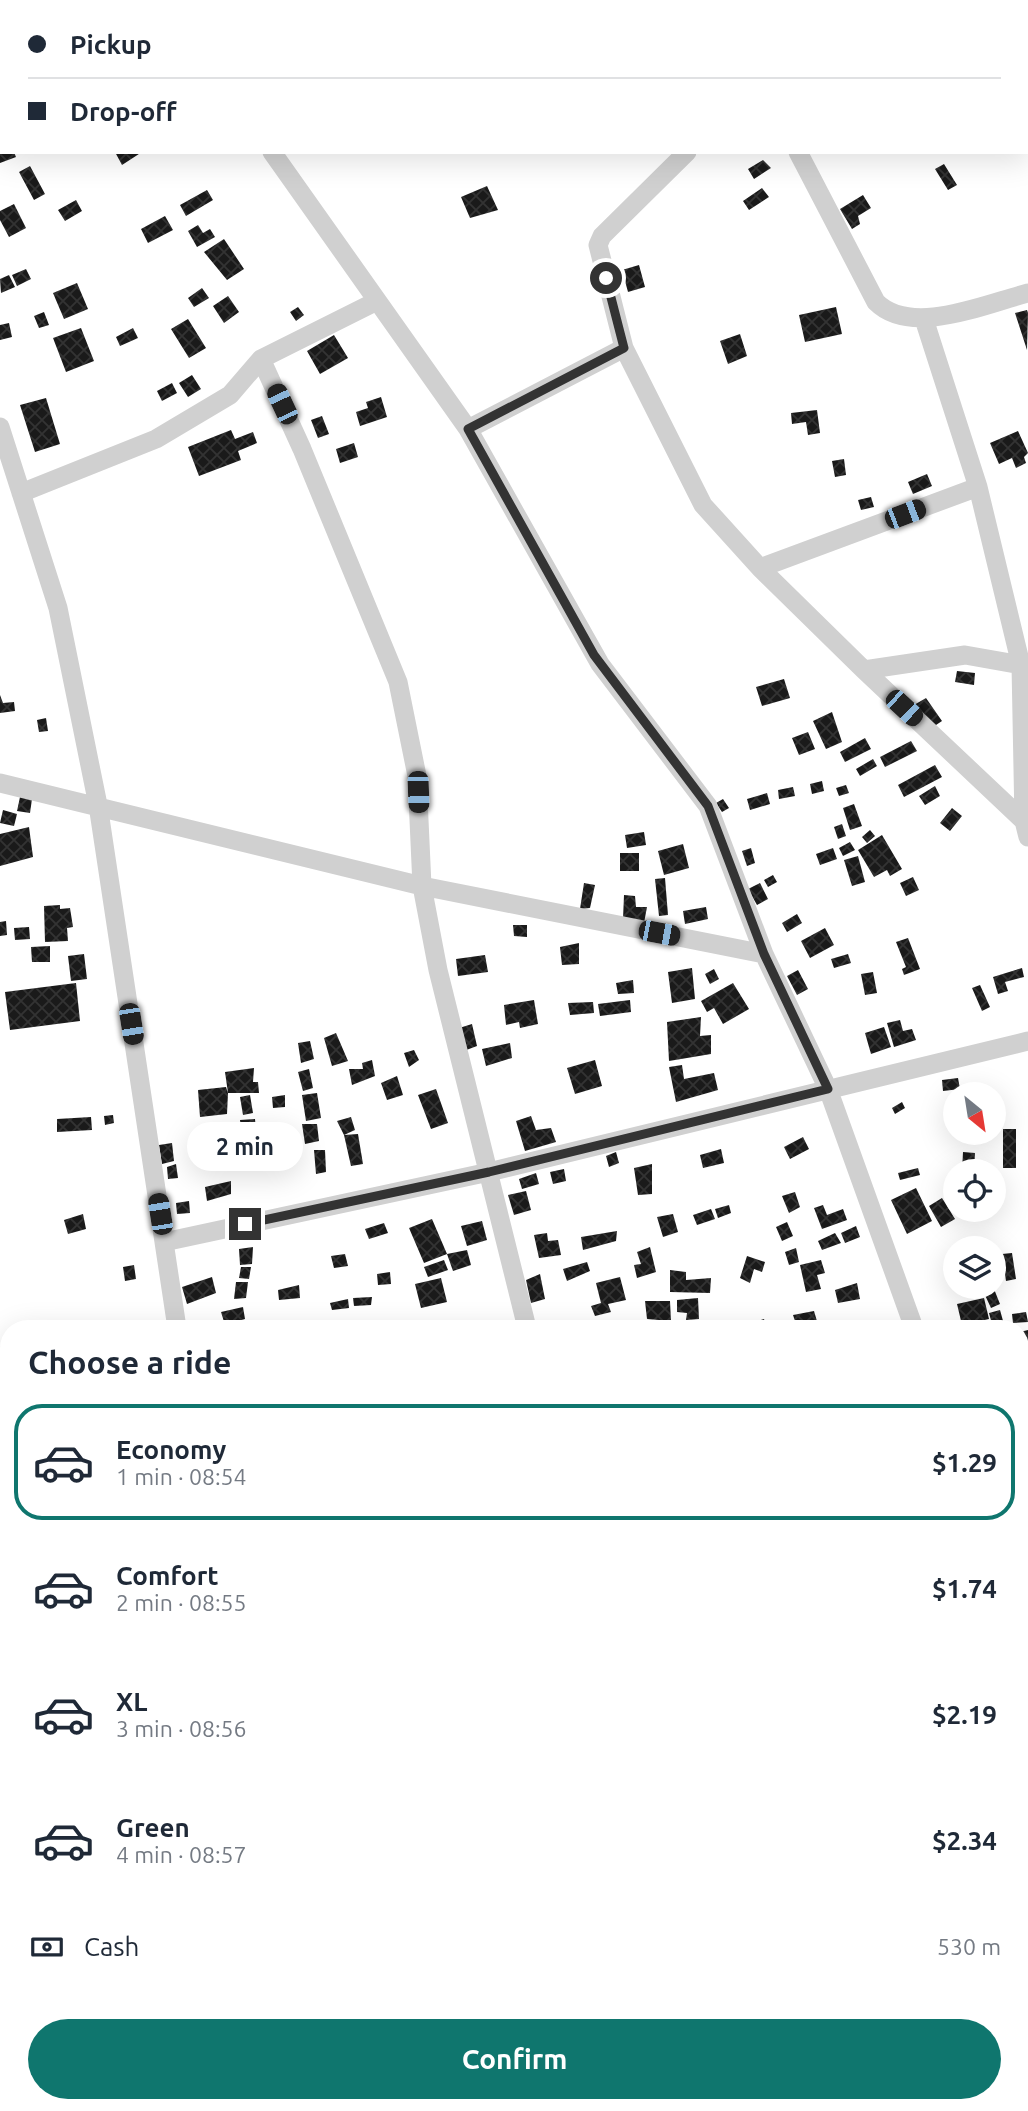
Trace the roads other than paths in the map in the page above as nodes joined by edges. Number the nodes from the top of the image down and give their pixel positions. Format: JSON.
{"nodes":[{"id":1,"x":273,"y":154,"type":"edge"},
{"id":2,"x":685,"y":154,"type":"edge"},
{"id":3,"x":799,"y":154,"type":"edge"},
{"id":4,"x":1028,"y":293,"type":"edge"},
{"id":5,"x":377,"y":301,"type":"junction"},
{"id":6,"x":924,"y":319,"type":"junction"},
{"id":7,"x":624,"y":348,"type":"junction"},
{"id":8,"x":261,"y":359,"type":"junction"},
{"id":9,"x":0,"y":426,"type":"edge"},
{"id":10,"x":468,"y":429,"type":"junction"},
{"id":11,"x":978,"y":487,"type":"junction"},
{"id":12,"x":22,"y":493,"type":"junction"},
{"id":13,"x":760,"y":568,"type":"junction"},
{"id":14,"x":1021,"y":665,"type":"junction"},
{"id":15,"x":864,"y":670,"type":"junction"},
{"id":16,"x":0,"y":783,"type":"edge"},
{"id":17,"x":98,"y":805,"type":"junction"},
{"id":18,"x":1026,"y":829,"type":"edge"},
{"id":19,"x":422,"y":886,"type":"junction"},
{"id":20,"x":764,"y":954,"type":"junction"},
{"id":21,"x":1028,"y":1041,"type":"edge"},
{"id":22,"x":828,"y":1089,"type":"junction"},
{"id":23,"x":489,"y":1172,"type":"junction"},
{"id":24,"x":164,"y":1242,"type":"junction"},
{"id":25,"x":176,"y":1320,"type":"edge"},
{"id":26,"x":525,"y":1320,"type":"edge"},
{"id":27,"x":911,"y":1320,"type":"edge"}],
"edges":[{"from":1,"to":5,"type":"street"},
{"from":2,"to":7,"type":"street"},
{"from":3,"to":6,"type":"street"},
{"from":4,"to":6,"type":"street"},
{"from":5,"to":8,"type":"street"},
{"from":5,"to":10,"type":"street"},
{"from":6,"to":11,"type":"street"},
{"from":7,"to":10,"type":"street"},
{"from":7,"to":13,"type":"street"},
{"from":8,"to":12,"type":"street"},
{"from":8,"to":19,"type":"street"},
{"from":9,"to":12,"type":"street"},
{"from":10,"to":20,"type":"street"},
{"from":11,"to":13,"type":"street"},
{"from":11,"to":14,"type":"street"},
{"from":12,"to":17,"type":"street"},
{"from":13,"to":15,"type":"street"},
{"from":14,"to":15,"type":"street"},
{"from":14,"to":18,"type":"street"},
{"from":15,"to":18,"type":"street"},
{"from":16,"to":17,"type":"street"},
{"from":17,"to":19,"type":"street"},
{"from":17,"to":24,"type":"street"},
{"from":19,"to":20,"type":"street"},
{"from":19,"to":23,"type":"street"},
{"from":20,"to":22,"type":"street"},
{"from":21,"to":22,"type":"street"},
{"from":22,"to":23,"type":"street"},
{"from":22,"to":27,"type":"street"},
{"from":23,"to":24,"type":"street"},
{"from":23,"to":26,"type":"street"},
{"from":24,"to":25,"type":"street"}]}
